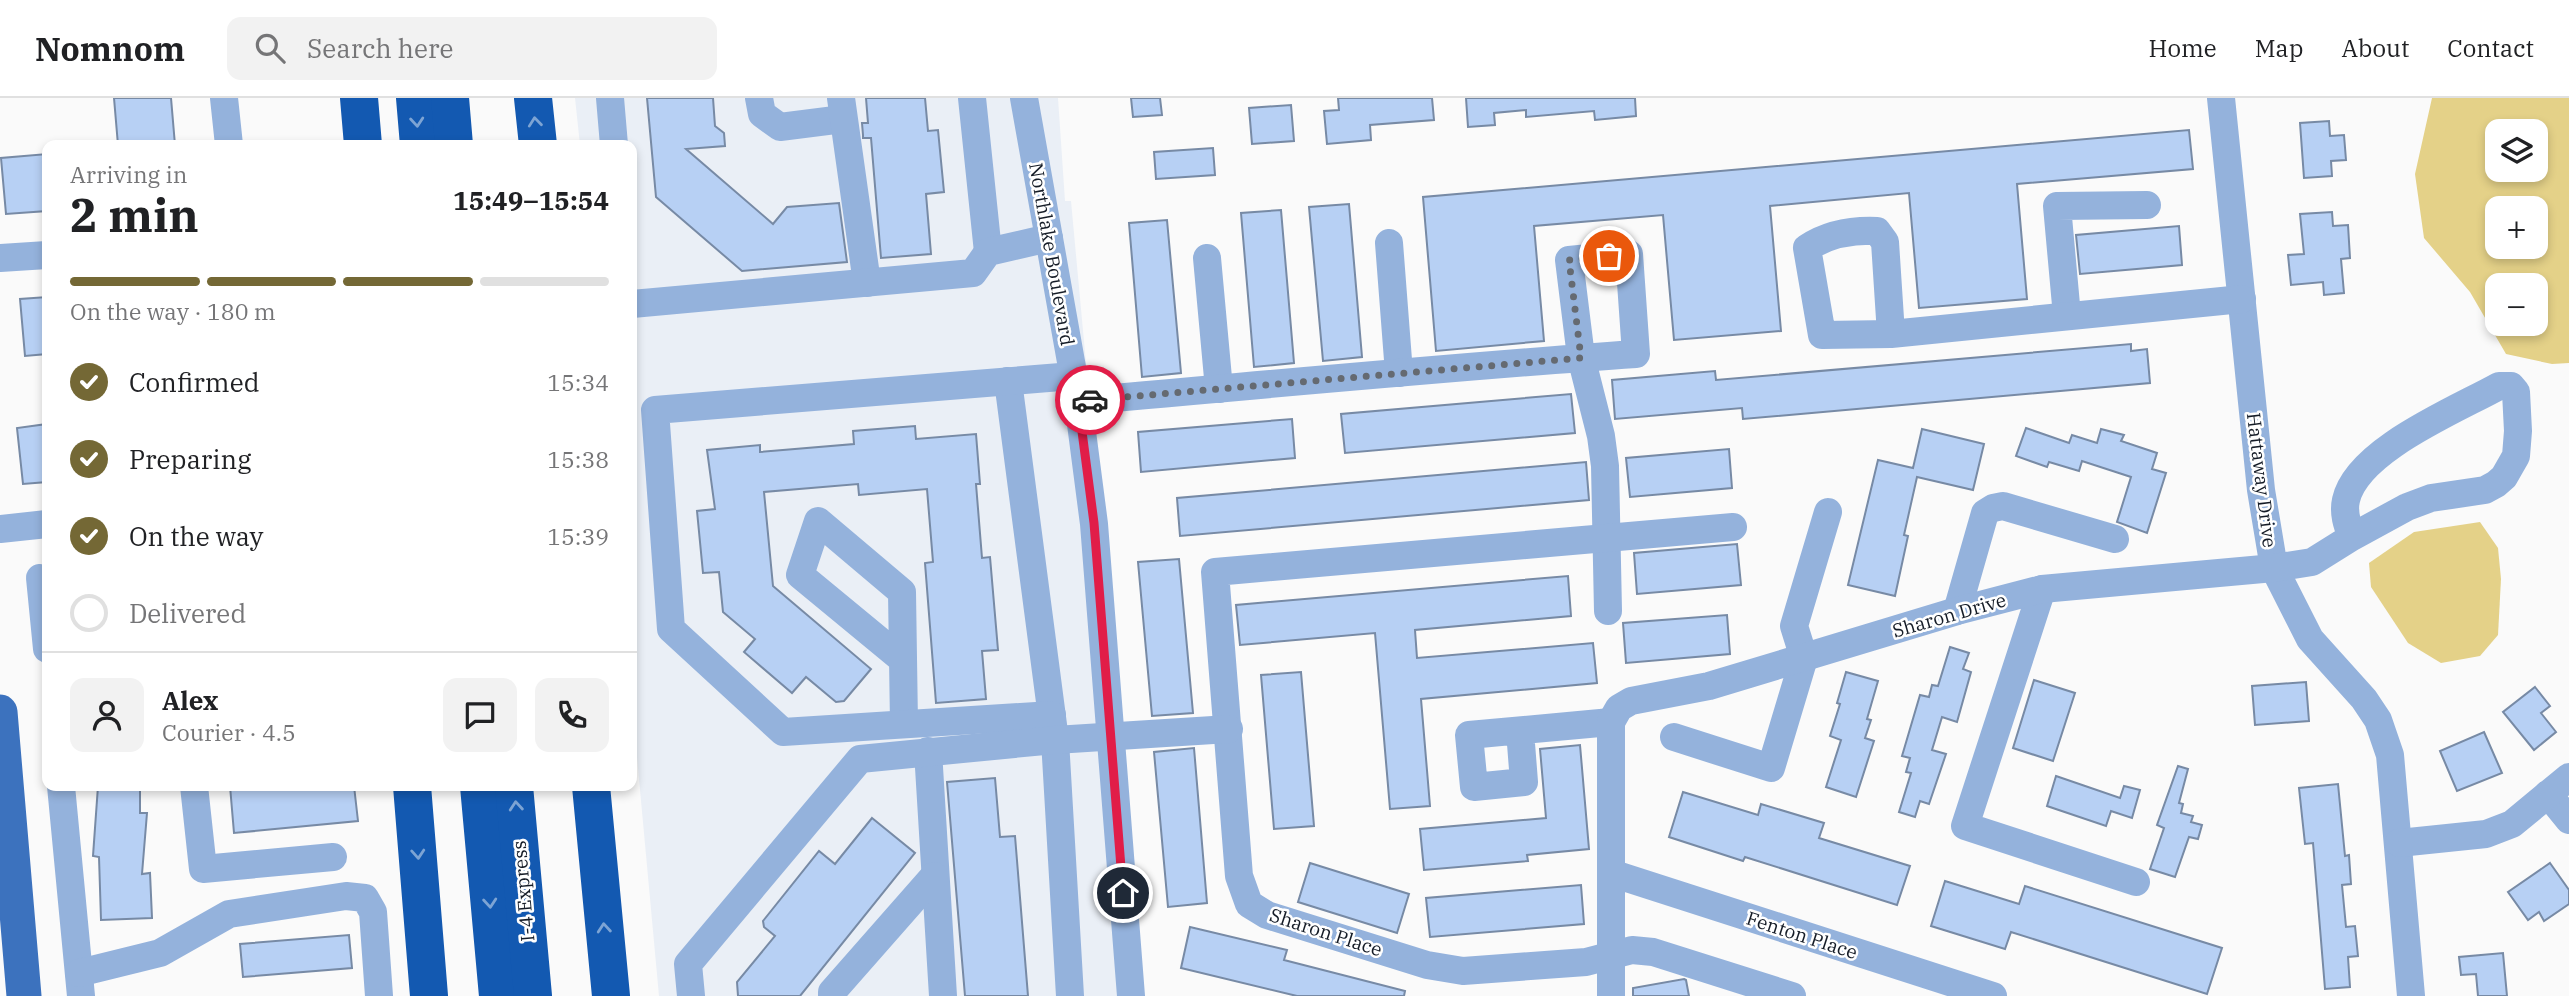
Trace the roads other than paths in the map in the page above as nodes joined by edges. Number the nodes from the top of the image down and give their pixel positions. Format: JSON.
{"nodes":[{"id":1,"x":224,"y":98,"type":"edge"},
{"id":2,"x":359,"y":98,"type":"edge"},
{"id":3,"x":415,"y":98,"type":"edge"},
{"id":4,"x":450,"y":98,"type":"edge"},
{"id":5,"x":533,"y":98,"type":"edge"},
{"id":6,"x":610,"y":98,"type":"edge"},
{"id":7,"x":759,"y":98,"type":"edge"},
{"id":8,"x":972,"y":98,"type":"edge"},
{"id":9,"x":1024,"y":98,"type":"edge"},
{"id":10,"x":2221,"y":98,"type":"edge"},
{"id":11,"x":842,"y":108,"type":"edge"},
{"id":12,"x":228,"y":140,"type":"edge"},
{"id":13,"x":363,"y":140,"type":"edge"},
{"id":14,"x":419,"y":140,"type":"edge"},
{"id":15,"x":454,"y":140,"type":"edge"},
{"id":16,"x":537,"y":140,"type":"edge"},
{"id":17,"x":614,"y":140,"type":"edge"},
{"id":18,"x":2147,"y":205,"type":"dead end"},
{"id":19,"x":1048,"y":238,"type":"junction"},
{"id":20,"x":1389,"y":243,"type":"dead end"},
{"id":21,"x":988,"y":252,"type":"junction"},
{"id":22,"x":42,"y":255,"type":"edge"},
{"id":23,"x":0,"y":258,"type":"edge"},
{"id":24,"x":1207,"y":258,"type":"dead end"},
{"id":25,"x":867,"y":283,"type":"junction"},
{"id":26,"x":2242,"y":299,"type":"junction"},
{"id":27,"x":637,"y":304,"type":"edge"},
{"id":28,"x":2067,"y":316,"type":"junction"},
{"id":29,"x":1891,"y":334,"type":"dead end"},
{"id":30,"x":1399,"y":373,"type":"junction"},
{"id":31,"x":1008,"y":381,"type":"junction"},
{"id":32,"x":1076,"y":388,"type":"junction"},
{"id":33,"x":1219,"y":389,"type":"junction"},
{"id":34,"x":1828,"y":512,"type":"dead end"},
{"id":35,"x":42,"y":525,"type":"edge"},
{"id":36,"x":1733,"y":527,"type":"dead end"},
{"id":37,"x":0,"y":529,"type":"edge"},
{"id":38,"x":1607,"y":537,"type":"junction"},
{"id":39,"x":2352,"y":537,"type":"junction"},
{"id":40,"x":2115,"y":539,"type":"dead end"},
{"id":41,"x":2274,"y":568,"type":"junction"},
{"id":42,"x":40,"y":578,"type":"dead end"},
{"id":43,"x":2042,"y":589,"type":"junction"},
{"id":44,"x":42,"y":598,"type":"edge"},
{"id":45,"x":1608,"y":611,"type":"dead end"},
{"id":46,"x":1957,"y":611,"type":"junction"},
{"id":47,"x":1804,"y":658,"type":"junction"},
{"id":48,"x":903,"y":660,"type":"junction"},
{"id":49,"x":0,"y":712,"type":"edge"},
{"id":50,"x":1611,"y":722,"type":"junction"},
{"id":51,"x":904,"y":724,"type":"junction"},
{"id":52,"x":1054,"y":727,"type":"junction"},
{"id":53,"x":1229,"y":729,"type":"junction"},
{"id":54,"x":1520,"y":731,"type":"dead end"},
{"id":55,"x":1674,"y":737,"type":"dead end"},
{"id":56,"x":1112,"y":738,"type":"junction"},
{"id":57,"x":928,"y":751,"type":"junction"},
{"id":58,"x":2559,"y":785,"type":"edge"},
{"id":59,"x":61,"y":791,"type":"edge"},
{"id":60,"x":195,"y":791,"type":"edge"},
{"id":61,"x":412,"y":791,"type":"edge"},
{"id":62,"x":479,"y":791,"type":"edge"},
{"id":63,"x":514,"y":791,"type":"edge"},
{"id":64,"x":591,"y":791,"type":"edge"},
{"id":65,"x":2569,"y":820,"type":"edge"},
{"id":66,"x":2399,"y":843,"type":"junction"},
{"id":67,"x":333,"y":857,"type":"dead end"},
{"id":68,"x":1611,"y":873,"type":"junction"},
{"id":69,"x":934,"y":876,"type":"junction"},
{"id":70,"x":2136,"y":882,"type":"dead end"},
{"id":71,"x":1609,"y":954,"type":"junction"},
{"id":72,"x":80,"y":985,"type":"edge"},
{"id":73,"x":1747,"y":989,"type":"edge"},
{"id":74,"x":24,"y":996,"type":"edge"},
{"id":75,"x":379,"y":996,"type":"edge"},
{"id":76,"x":429,"y":996,"type":"edge"},
{"id":77,"x":498,"y":996,"type":"edge"},
{"id":78,"x":533,"y":996,"type":"edge"},
{"id":79,"x":611,"y":996,"type":"edge"},
{"id":80,"x":691,"y":996,"type":"edge"},
{"id":81,"x":832,"y":996,"type":"edge"},
{"id":82,"x":943,"y":996,"type":"edge"},
{"id":83,"x":1070,"y":996,"type":"edge"},
{"id":84,"x":1131,"y":996,"type":"edge"},
{"id":85,"x":1611,"y":996,"type":"edge"},
{"id":86,"x":1792,"y":996,"type":"edge"},
{"id":87,"x":1993,"y":996,"type":"edge"},
{"id":88,"x":2411,"y":996,"type":"edge"}],
"edges":[{"from":1,"to":12,"type":"street"},
{"from":2,"to":13,"type":"highway"},
{"from":3,"to":14,"type":"highway","one_way":true},
{"from":4,"to":15,"type":"highway"},
{"from":16,"to":5,"type":"highway","one_way":true},
{"from":6,"to":17,"type":"street"},
{"from":7,"to":11,"type":"street"},
{"from":8,"to":21,"type":"street"},
{"from":9,"to":19,"type":"street","name":"Northlake Boulevard"},
{"from":10,"to":26,"type":"street","name":"Hattaway Drive"},
{"from":11,"to":25,"type":"street"},
{"from":18,"to":28,"type":"street"},
{"from":19,"to":21,"type":"street"},
{"from":19,"to":32,"type":"street","name":"Northlake Boulevard"},
{"from":20,"to":30,"type":"street"},
{"from":21,"to":25,"type":"street"},
{"from":22,"to":23,"type":"street"},
{"from":24,"to":33,"type":"street"},
{"from":25,"to":27,"type":"street"},
{"from":26,"to":28,"type":"street"},
{"from":26,"to":41,"type":"street","name":"Hattaway Drive"},
{"from":28,"to":29,"type":"street"},
{"from":30,"to":33,"type":"street"},
{"from":30,"to":38,"type":"street"},
{"from":31,"to":32,"type":"street"},
{"from":31,"to":51,"type":"street"},
{"from":31,"to":52,"type":"street"},
{"from":32,"to":33,"type":"street"},
{"from":32,"to":56,"type":"street","name":"Northlake Boulevard"},
{"from":34,"to":47,"type":"street"},
{"from":35,"to":37,"type":"street"},
{"from":36,"to":38,"type":"street"},
{"from":38,"to":45,"type":"street"},
{"from":38,"to":53,"type":"street","name":"Sharon Place"},
{"from":39,"to":39,"type":"street","name":"Sharon Drive"},
{"from":39,"to":41,"type":"street","name":"Sharon Drive"},
{"from":40,"to":46,"type":"street"},
{"from":41,"to":43,"type":"street","name":"Sharon Drive"},
{"from":41,"to":66,"type":"street","name":"Hattaway Drive"},
{"from":42,"to":44,"type":"street"},
{"from":43,"to":46,"type":"street","name":"Sharon Drive"},
{"from":43,"to":70,"type":"street"},
{"from":46,"to":47,"type":"street","name":"Sharon Drive"},
{"from":47,"to":50,"type":"street","name":"Sharon Drive"},
{"from":47,"to":55,"type":"street"},
{"from":48,"to":48,"type":"street"},
{"from":48,"to":51,"type":"street"},
{"from":49,"to":74,"type":"main road"},
{"from":50,"to":54,"type":"street"},
{"from":50,"to":68,"type":"street"},
{"from":51,"to":52,"type":"street"},
{"from":52,"to":56,"type":"street"},
{"from":52,"to":57,"type":"street"},
{"from":52,"to":83,"type":"street"},
{"from":53,"to":56,"type":"street"},
{"from":53,"to":71,"type":"street","name":"Sharon Place"},
{"from":56,"to":84,"type":"street","name":"Northlake Boulevard"},
{"from":57,"to":69,"type":"street"},
{"from":57,"to":80,"type":"street"},
{"from":58,"to":65,"type":"street"},
{"from":58,"to":66,"type":"street"},
{"from":59,"to":72,"type":"street"},
{"from":60,"to":67,"type":"street"},
{"from":61,"to":76,"type":"highway","one_way":true},
{"from":62,"to":77,"type":"highway","name":"I-4 Express","one_way":true},
{"from":78,"to":63,"type":"highway","name":"I-4 Express","one_way":true},
{"from":79,"to":64,"type":"highway","one_way":true},
{"from":66,"to":88,"type":"street","name":"Hattaway Drive"},
{"from":68,"to":71,"type":"street"},
{"from":68,"to":87,"type":"street","name":"Fenton Place"},
{"from":69,"to":81,"type":"street"},
{"from":69,"to":82,"type":"street"},
{"from":71,"to":73,"type":"street","name":"Sharon Place"},
{"from":71,"to":85,"type":"street"},
{"from":72,"to":75,"type":"street"},
{"from":73,"to":86,"type":"street","name":"Sharon Place"}]}
